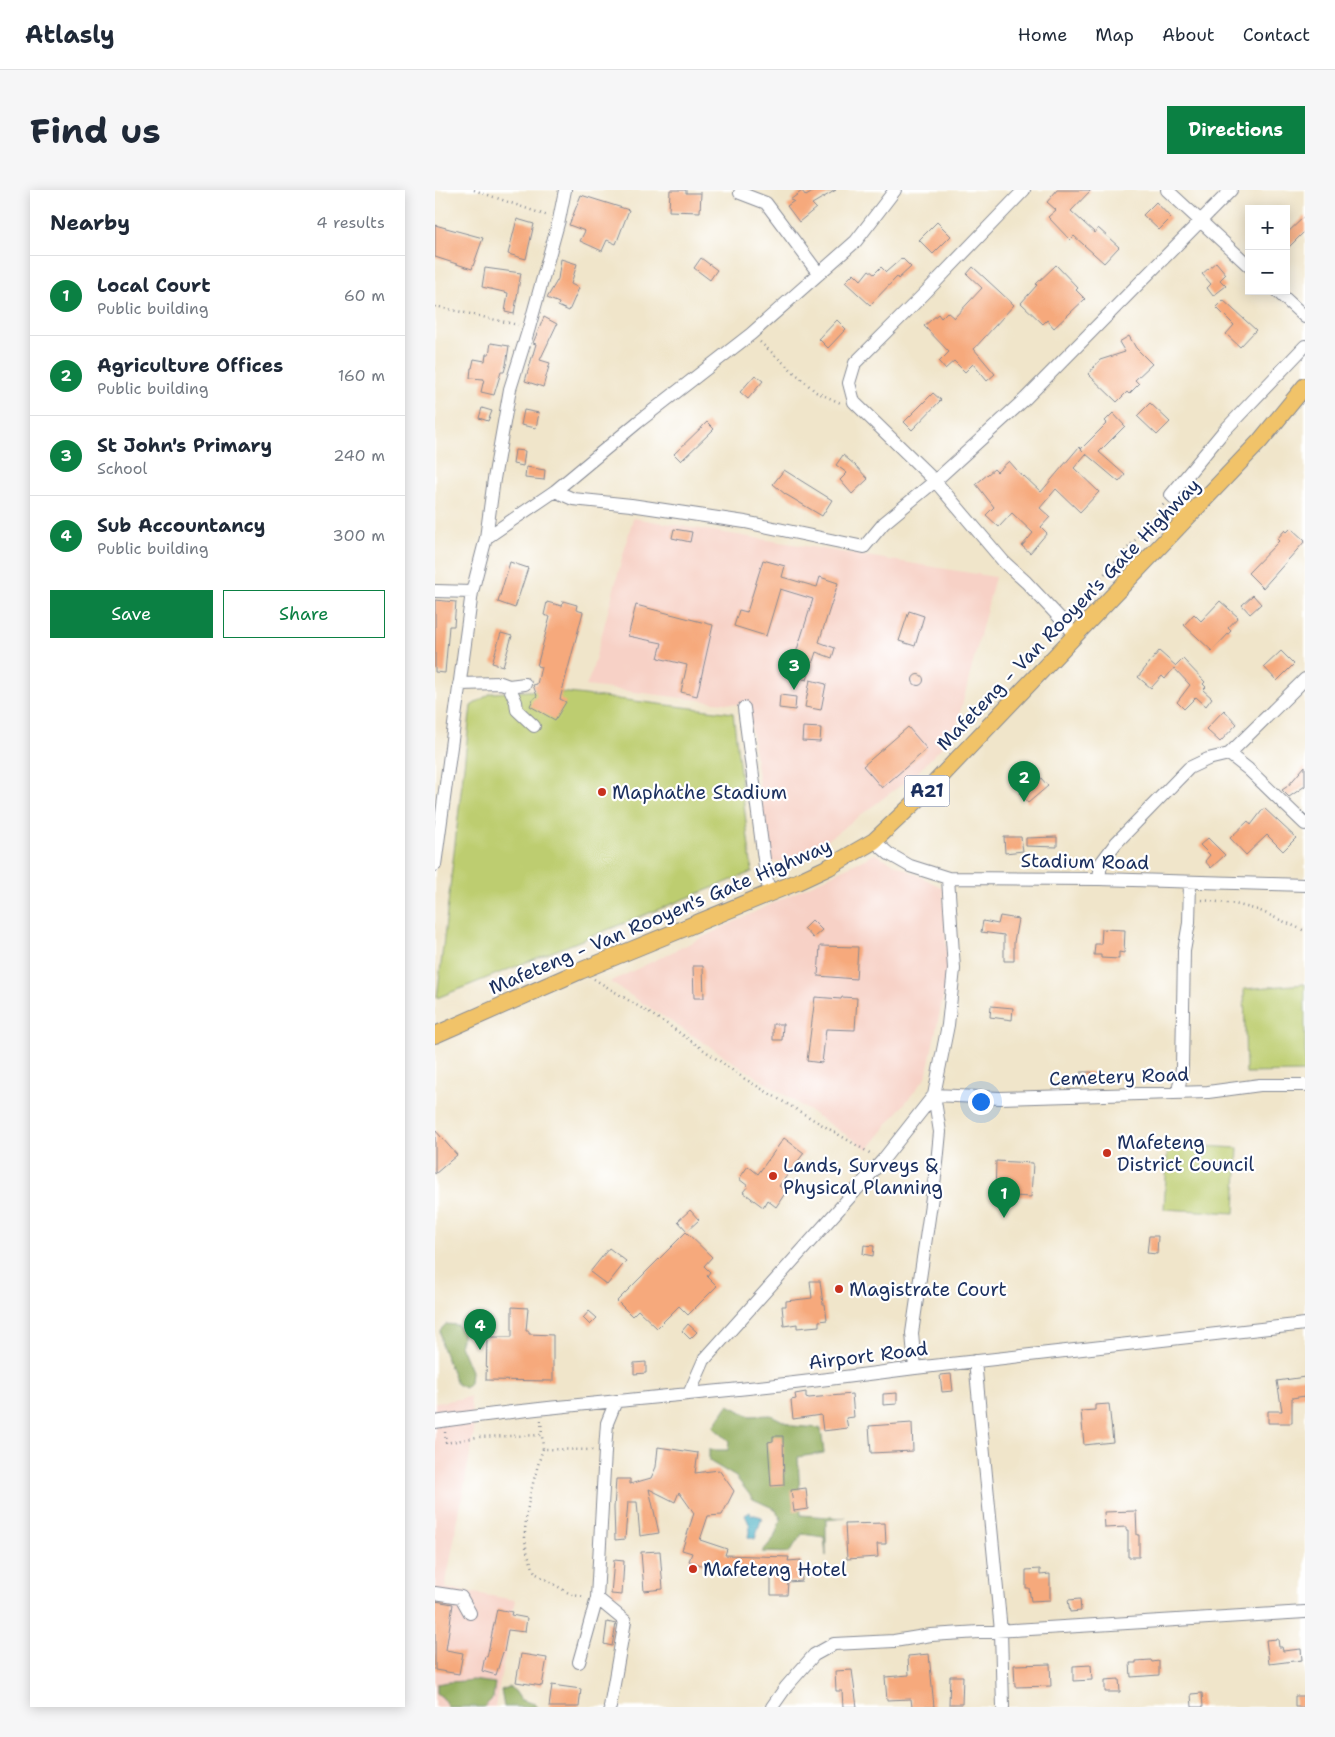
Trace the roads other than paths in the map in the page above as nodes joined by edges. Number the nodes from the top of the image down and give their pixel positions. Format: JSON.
{"nodes":[{"id":1,"x":565,"y":190,"type":"edge"},
{"id":2,"x":895,"y":190,"type":"edge"},
{"id":3,"x":1024,"y":190,"type":"edge"},
{"id":4,"x":1167,"y":190,"type":"edge"},
{"id":5,"x":1231,"y":190,"type":"edge"},
{"id":6,"x":741,"y":193,"type":"dead end"},
{"id":7,"x":1200,"y":222,"type":"junction"},
{"id":8,"x":1245,"y":262,"type":"edge"},
{"id":9,"x":819,"y":274,"type":"junction"},
{"id":10,"x":1281,"y":295,"type":"edge"},
{"id":11,"x":1305,"y":317,"type":"edge"},
{"id":12,"x":1305,"y":346,"type":"edge"},
{"id":13,"x":1305,"y":386,"type":"edge"},
{"id":14,"x":935,"y":481,"type":"junction"},
{"id":15,"x":555,"y":491,"type":"junction"},
{"id":16,"x":1191,"y":514,"type":"junction"},
{"id":17,"x":486,"y":538,"type":"junction"},
{"id":18,"x":435,"y":591,"type":"edge"},
{"id":19,"x":472,"y":592,"type":"junction"},
{"id":20,"x":1075,"y":634,"type":"junction"},
{"id":21,"x":1305,"y":679,"type":"edge"},
{"id":22,"x":459,"y":684,"type":"junction"},
{"id":23,"x":525,"y":684,"type":"dead end"},
{"id":24,"x":509,"y":686,"type":"junction"},
{"id":25,"x":744,"y":708,"type":"dead end"},
{"id":26,"x":534,"y":726,"type":"dead end"},
{"id":27,"x":1229,"y":754,"type":"junction"},
{"id":28,"x":1305,"y":824,"type":"edge"},
{"id":29,"x":875,"y":841,"type":"junction"},
{"id":30,"x":435,"y":864,"type":"edge"},
{"id":31,"x":947,"y":878,"type":"junction"},
{"id":32,"x":1099,"y":879,"type":"junction"},
{"id":33,"x":1190,"y":882,"type":"junction"},
{"id":34,"x":1305,"y":885,"type":"edge"},
{"id":35,"x":771,"y":893,"type":"junction"},
{"id":36,"x":435,"y":1035,"type":"edge"},
{"id":37,"x":1305,"y":1085,"type":"edge"},
{"id":38,"x":1177,"y":1093,"type":"junction"},
{"id":39,"x":934,"y":1095,"type":"junction"},
{"id":40,"x":1305,"y":1324,"type":"edge"},
{"id":41,"x":975,"y":1361,"type":"junction"},
{"id":42,"x":915,"y":1368,"type":"junction"},
{"id":43,"x":689,"y":1394,"type":"junction"},
{"id":44,"x":616,"y":1401,"type":"junction"},
{"id":45,"x":439,"y":1421,"type":"edge"},
{"id":46,"x":435,"y":1593,"type":"edge"},
{"id":47,"x":597,"y":1598,"type":"junction"},
{"id":48,"x":1305,"y":1612,"type":"edge"},
{"id":49,"x":470,"y":1613,"type":"dead end"},
{"id":50,"x":1001,"y":1631,"type":"junction"},
{"id":51,"x":579,"y":1662,"type":"dead end"},
{"id":52,"x":610,"y":1707,"type":"edge"},
{"id":53,"x":772,"y":1707,"type":"edge"},
{"id":54,"x":1003,"y":1707,"type":"edge"}],
"edges":[{"from":1,"to":17,"type":"street"},
{"from":2,"to":9,"type":"street"},
{"from":3,"to":14,"type":"street"},
{"from":4,"to":7,"type":"street"},
{"from":5,"to":7,"type":"street"},
{"from":6,"to":9,"type":"street"},
{"from":7,"to":8,"type":"street"},
{"from":7,"to":14,"type":"street"},
{"from":9,"to":15,"type":"street"},
{"from":10,"to":11,"type":"street"},
{"from":12,"to":16,"type":"street"},
{"from":13,"to":16,"type":"main road","name":"Mafeteng - Van Rooyen's Gate Highway","number":"A21"},
{"from":14,"to":15,"type":"street"},
{"from":14,"to":20,"type":"street"},
{"from":15,"to":17,"type":"street"},
{"from":16,"to":20,"type":"main road","name":"Mafeteng - Van Rooyen's Gate Highway","number":"A21"},
{"from":17,"to":19,"type":"street"},
{"from":18,"to":19,"type":"street"},
{"from":19,"to":22,"type":"street"},
{"from":20,"to":29,"type":"main road","name":"Mafeteng - Van Rooyen's Gate Highway","number":"A21"},
{"from":21,"to":27,"type":"street"},
{"from":22,"to":24,"type":"street"},
{"from":22,"to":30,"type":"street"},
{"from":23,"to":24,"type":"street"},
{"from":24,"to":26,"type":"street"},
{"from":25,"to":35,"type":"street"},
{"from":27,"to":28,"type":"street"},
{"from":27,"to":32,"type":"street"},
{"from":29,"to":31,"type":"street","name":"Stadium Road"},
{"from":29,"to":35,"type":"main road","name":"Mafeteng - Van Rooyen's Gate Highway","number":"A21"},
{"from":31,"to":32,"type":"street","name":"Stadium Road"},
{"from":31,"to":39,"type":"street"},
{"from":32,"to":33,"type":"street","name":"Stadium Road"},
{"from":33,"to":34,"type":"street","name":"Stadium Road"},
{"from":33,"to":38,"type":"street"},
{"from":35,"to":36,"type":"main road","name":"Mafeteng - Van Rooyen's Gate Highway","number":"A21"},
{"from":37,"to":38,"type":"street","name":"Cemetery Road"},
{"from":38,"to":39,"type":"street","name":"Cemetery Road"},
{"from":39,"to":42,"type":"street"},
{"from":39,"to":43,"type":"street"},
{"from":40,"to":41,"type":"street","name":"Airport Road"},
{"from":41,"to":42,"type":"street","name":"Airport Road"},
{"from":41,"to":50,"type":"street"},
{"from":42,"to":43,"type":"street","name":"Airport Road"},
{"from":43,"to":44,"type":"street","name":"Airport Road"},
{"from":44,"to":45,"type":"street","name":"Airport Road"},
{"from":44,"to":47,"type":"street"},
{"from":46,"to":49,"type":"street"},
{"from":47,"to":51,"type":"street"},
{"from":47,"to":52,"type":"street"},
{"from":48,"to":50,"type":"street"},
{"from":50,"to":53,"type":"street"},
{"from":50,"to":54,"type":"street"}]}
